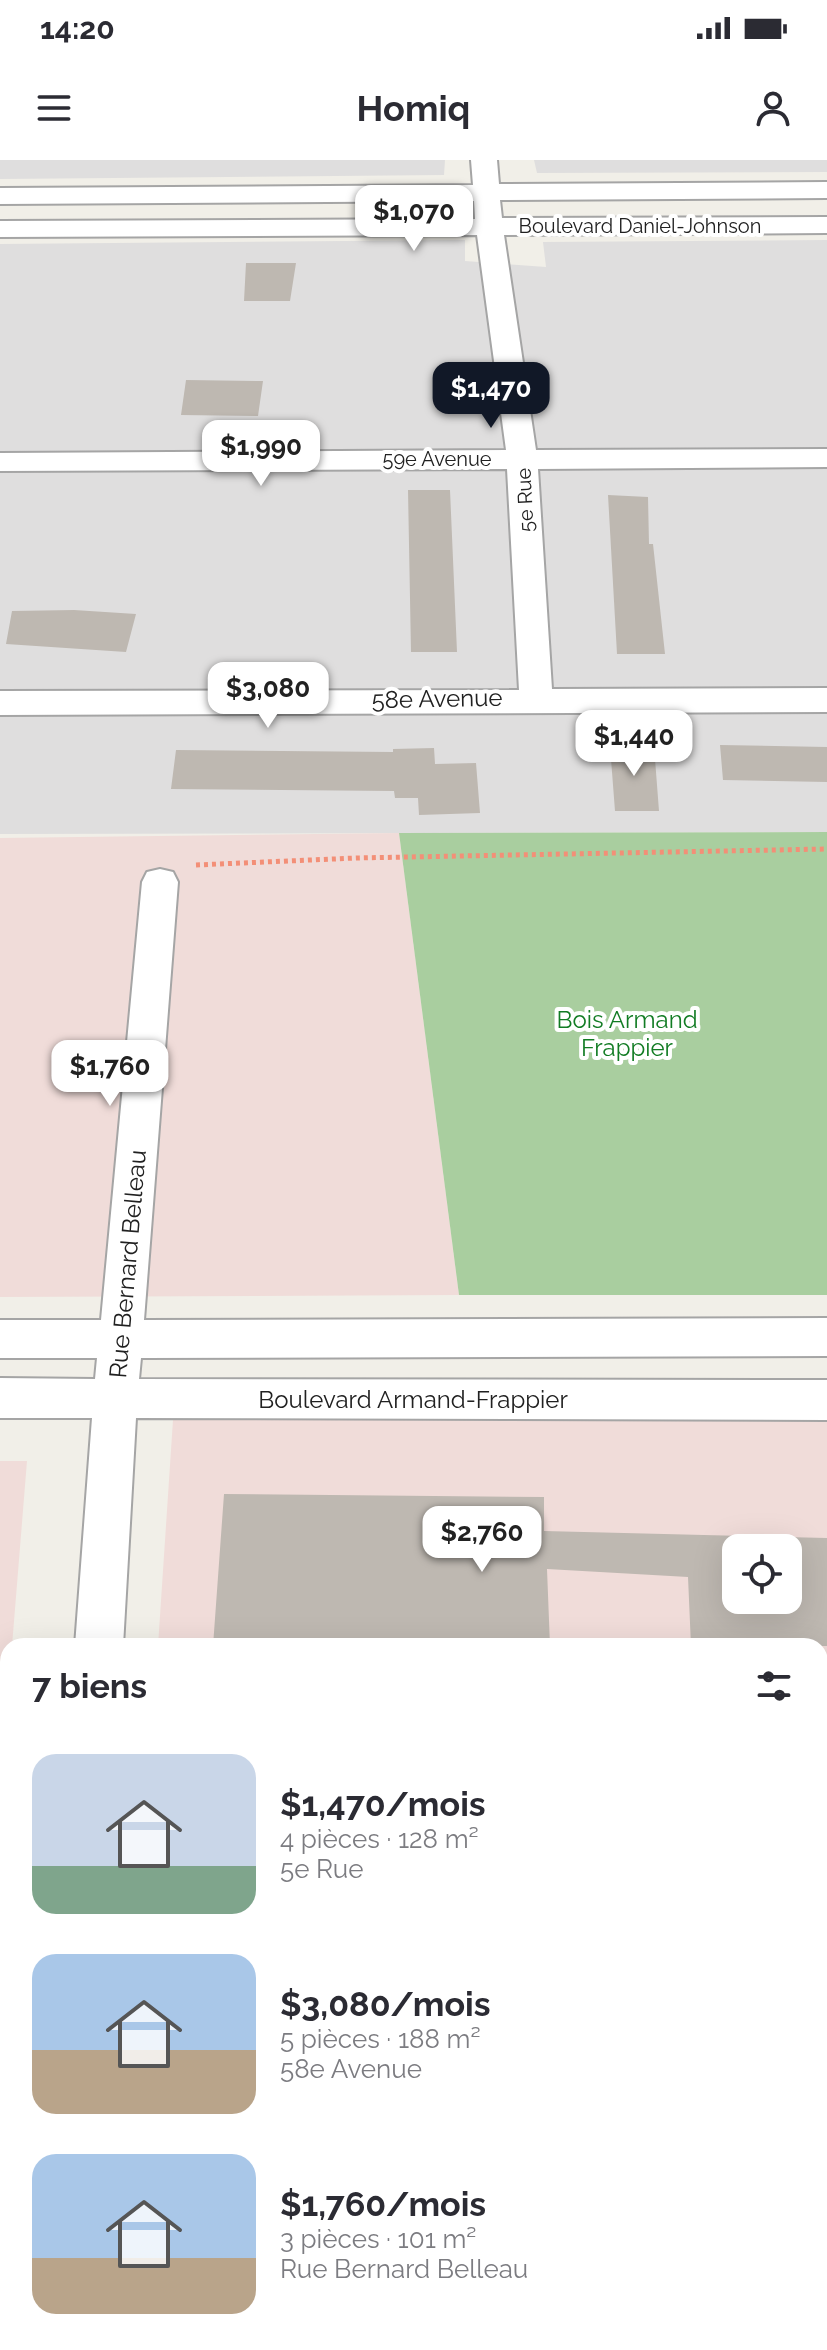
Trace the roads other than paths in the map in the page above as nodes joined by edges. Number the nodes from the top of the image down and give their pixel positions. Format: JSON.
{"nodes":[{"id":1,"x":484,"y":160,"type":"edge"},
{"id":2,"x":827,"y":190,"type":"edge"},
{"id":3,"x":486,"y":193,"type":"junction"},
{"id":4,"x":119,"y":195,"type":"junction"},
{"id":5,"x":0,"y":196,"type":"edge"},
{"id":6,"x":827,"y":225,"type":"edge"},
{"id":7,"x":489,"y":227,"type":"junction"},
{"id":8,"x":117,"y":228,"type":"junction"},
{"id":9,"x":0,"y":229,"type":"edge"},
{"id":10,"x":827,"y":458,"type":"edge"},
{"id":11,"x":522,"y":459,"type":"junction"},
{"id":12,"x":0,"y":462,"type":"edge"},
{"id":13,"x":536,"y":698,"type":"junction"},
{"id":14,"x":827,"y":700,"type":"edge"},
{"id":15,"x":0,"y":703,"type":"edge"},
{"id":16,"x":160,"y":882,"type":"road end"},
{"id":17,"x":827,"y":1337,"type":"edge"},
{"id":18,"x":0,"y":1339,"type":"edge"},
{"id":19,"x":121,"y":1339,"type":"junction"},
{"id":20,"x":116,"y":1397,"type":"junction"},
{"id":21,"x":0,"y":1398,"type":"edge"},
{"id":22,"x":827,"y":1400,"type":"edge"},
{"id":23,"x":100,"y":1638,"type":"edge"}],
"edges":[{"from":1,"to":3,"type":"street","name":"5e Rue"},
{"from":2,"to":3,"type":"street","name":"Boulevard Daniel-Johnson"},
{"from":3,"to":4,"type":"street","name":"Boulevard Daniel-Johnson"},
{"from":3,"to":7,"type":"street","name":"5e Rue"},
{"from":4,"to":5,"type":"street","name":"Boulevard Daniel-Johnson"},
{"from":4,"to":8,"type":"street"},
{"from":6,"to":7,"type":"street","name":"Boulevard Daniel-Johnson"},
{"from":7,"to":8,"type":"street","name":"Boulevard Daniel-Johnson"},
{"from":7,"to":11,"type":"street","name":"5e Rue"},
{"from":8,"to":9,"type":"street","name":"Boulevard Daniel-Johnson"},
{"from":10,"to":11,"type":"street","name":"59e Avenue"},
{"from":11,"to":12,"type":"street","name":"59e Avenue"},
{"from":11,"to":13,"type":"street","name":"5e Rue"},
{"from":13,"to":14,"type":"street","name":"58e Avenue"},
{"from":13,"to":15,"type":"street","name":"58e Avenue"},
{"from":16,"to":19,"type":"street","name":"Rue Bernard Belleau"},
{"from":17,"to":19,"type":"street"},
{"from":18,"to":19,"type":"street"},
{"from":19,"to":20,"type":"street","name":"Rue Bernard Belleau"},
{"from":20,"to":21,"type":"street","name":"Boulevard Armand-Frappier"},
{"from":20,"to":22,"type":"street","name":"Boulevard Armand-Frappier"},
{"from":20,"to":23,"type":"street","name":"Rue Bernard Belleau"}]}
